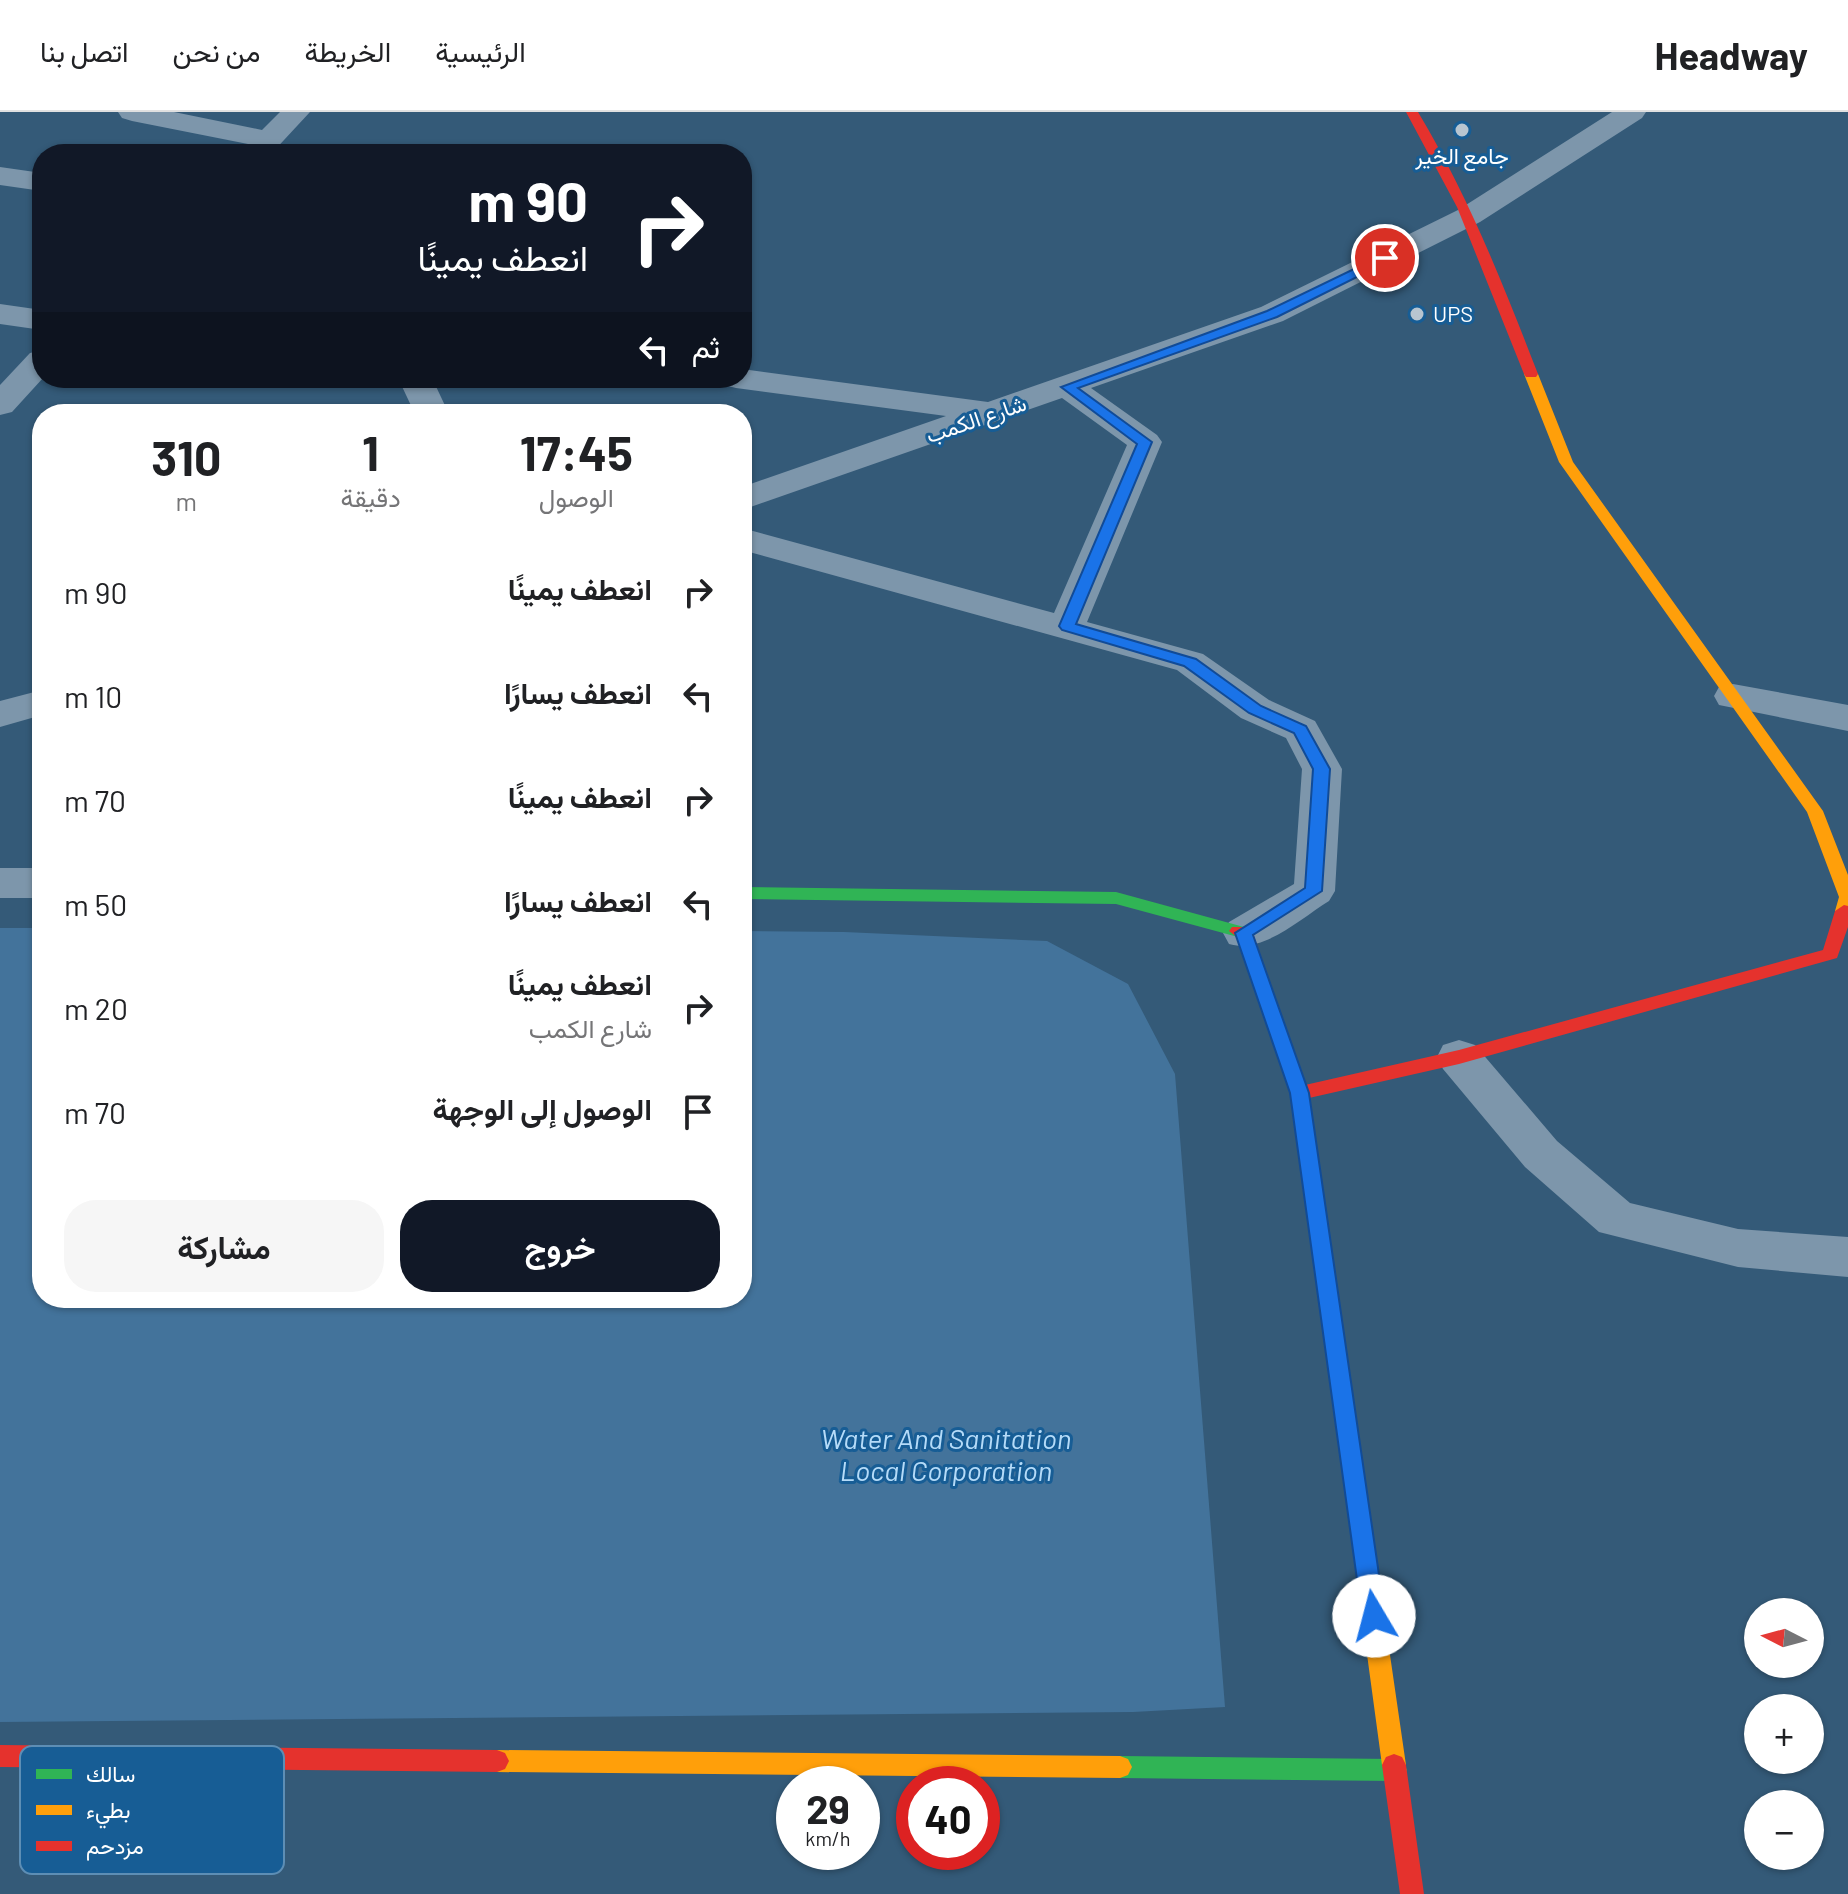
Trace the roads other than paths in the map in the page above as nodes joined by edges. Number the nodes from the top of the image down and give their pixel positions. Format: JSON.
{"nodes":[{"id":1,"x":132,"y":112,"type":"edge"},
{"id":2,"x":296,"y":112,"type":"edge"},
{"id":3,"x":1412,"y":112,"type":"edge"},
{"id":4,"x":1632,"y":112,"type":"edge"},
{"id":5,"x":252,"y":144,"type":"edge"},
{"id":6,"x":266,"y":144,"type":"edge"},
{"id":7,"x":0,"y":176,"type":"edge"},
{"id":8,"x":32,"y":181,"type":"edge"},
{"id":9,"x":1469,"y":216,"type":"junction"},
{"id":10,"x":0,"y":314,"type":"edge"},
{"id":11,"x":32,"y":319,"type":"edge"},
{"id":12,"x":32,"y":371,"type":"edge"},
{"id":13,"x":752,"y":380,"type":"edge"},
{"id":14,"x":1068,"y":387,"type":"junction"},
{"id":15,"x":0,"y":405,"type":"edge"},
{"id":16,"x":995,"y":413,"type":"junction"},
{"id":17,"x":752,"y":496,"type":"edge"},
{"id":18,"x":752,"y":542,"type":"edge"},
{"id":19,"x":1067,"y":626,"type":"junction"},
{"id":20,"x":1733,"y":696,"type":"junction"},
{"id":21,"x":32,"y":705,"type":"edge"},
{"id":22,"x":0,"y":714,"type":"edge"},
{"id":23,"x":1848,"y":718,"type":"edge"},
{"id":24,"x":0,"y":883,"type":"edge"},
{"id":25,"x":32,"y":883,"type":"edge"},
{"id":26,"x":752,"y":893,"type":"edge"},
{"id":27,"x":1244,"y":933,"type":"junction"},
{"id":28,"x":1459,"y":1057,"type":"junction"},
{"id":29,"x":1299,"y":1093,"type":"junction"},
{"id":30,"x":1848,"y":1257,"type":"edge"},
{"id":31,"x":0,"y":1756,"type":"edge"},
{"id":32,"x":20,"y":1756,"type":"edge"},
{"id":33,"x":284,"y":1759,"type":"edge"},
{"id":34,"x":1395,"y":1770,"type":"junction"},
{"id":35,"x":1412,"y":1894,"type":"edge"}],
"edges":[{"from":1,"to":5,"type":"street"},
{"from":2,"to":6,"type":"street"},
{"from":3,"to":9,"type":"street"},
{"from":4,"to":9,"type":"street","name":"شارع الكمب"},
{"from":7,"to":8,"type":"street"},
{"from":9,"to":14,"type":"street","name":"شارع الكمب"},
{"from":9,"to":20,"type":"street"},
{"from":10,"to":11,"type":"street"},
{"from":12,"to":15,"type":"street"},
{"from":13,"to":16,"type":"street"},
{"from":14,"to":16,"type":"street","name":"شارع الكمب"},
{"from":14,"to":19,"type":"street"},
{"from":16,"to":17,"type":"street","name":"شارع الكمب"},
{"from":18,"to":19,"type":"street"},
{"from":19,"to":27,"type":"street"},
{"from":20,"to":23,"type":"street"},
{"from":20,"to":28,"type":"street"},
{"from":21,"to":22,"type":"street"},
{"from":24,"to":25,"type":"street"},
{"from":26,"to":27,"type":"street"},
{"from":27,"to":29,"type":"street"},
{"from":28,"to":29,"type":"street"},
{"from":28,"to":30,"type":"street"},
{"from":29,"to":34,"type":"street"},
{"from":31,"to":32,"type":"street"},
{"from":33,"to":34,"type":"street"},
{"from":34,"to":35,"type":"street"}]}
